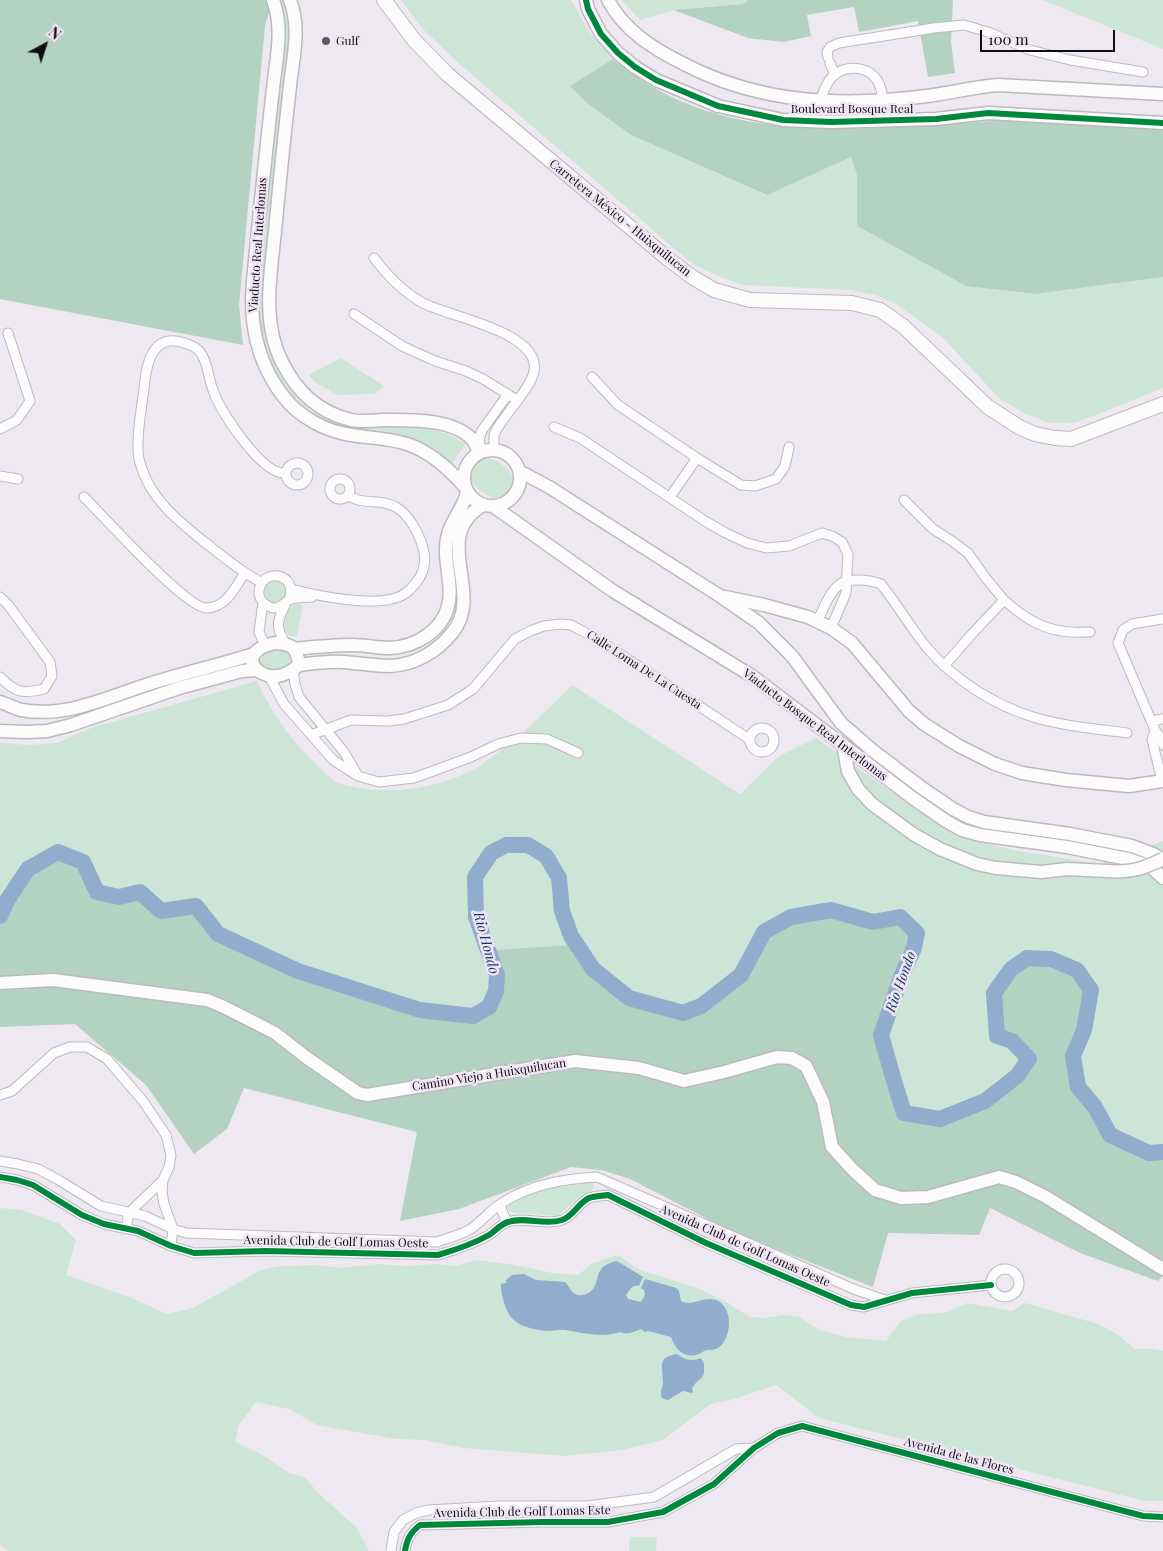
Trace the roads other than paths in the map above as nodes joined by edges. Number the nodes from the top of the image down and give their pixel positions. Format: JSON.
{"nodes":[{"id":1,"x":272,"y":0,"type":"edge"},
{"id":2,"x":290,"y":0,"type":"edge"},
{"id":3,"x":384,"y":0,"type":"edge"},
{"id":4,"x":586,"y":0,"type":"edge"},
{"id":5,"x":608,"y":0,"type":"edge"},
{"id":6,"x":1143,"y":72,"type":"dead end"},
{"id":7,"x":835,"y":75,"type":"junction"},
{"id":8,"x":1163,"y":94,"type":"edge"},
{"id":9,"x":883,"y":100,"type":"junction"},
{"id":10,"x":820,"y":101,"type":"junction"},
{"id":11,"x":886,"y":121,"type":"junction"},
{"id":12,"x":1163,"y":124,"type":"edge"},
{"id":13,"x":374,"y":258,"type":"dead end"},
{"id":14,"x":354,"y":314,"type":"dead end"},
{"id":15,"x":8,"y":333,"type":"dead end"},
{"id":16,"x":592,"y":377,"type":"dead end"},
{"id":17,"x":508,"y":394,"type":"junction"},
{"id":18,"x":517,"y":400,"type":"junction"},
{"id":19,"x":1163,"y":404,"type":"edge"},
{"id":20,"x":554,"y":427,"type":"dead end"},
{"id":21,"x":0,"y":429,"type":"edge"},
{"id":22,"x":789,"y":447,"type":"dead end"},
{"id":23,"x":485,"y":451,"type":"junction"},
{"id":24,"x":697,"y":458,"type":"junction"},
{"id":25,"x":519,"y":471,"type":"junction"},
{"id":26,"x":286,"y":473,"type":"dead end"},
{"id":27,"x":0,"y":476,"type":"edge"},
{"id":28,"x":18,"y":479,"type":"dead end"},
{"id":29,"x":466,"y":489,"type":"junction"},
{"id":30,"x":348,"y":496,"type":"dead end"},
{"id":31,"x":84,"y":497,"type":"dead end"},
{"id":32,"x":670,"y":497,"type":"junction"},
{"id":33,"x":904,"y":500,"type":"dead end"},
{"id":34,"x":488,"y":506,"type":"junction"},
{"id":35,"x":244,"y":574,"type":"junction"},
{"id":36,"x":846,"y":581,"type":"junction"},
{"id":37,"x":262,"y":583,"type":"junction"},
{"id":38,"x":292,"y":589,"type":"junction"},
{"id":39,"x":0,"y":596,"type":"edge"},
{"id":40,"x":320,"y":596,"type":"junction"},
{"id":41,"x":720,"y":596,"type":"junction"},
{"id":42,"x":1004,"y":600,"type":"junction"},
{"id":43,"x":262,"y":602,"type":"junction"},
{"id":44,"x":287,"y":602,"type":"junction"},
{"id":45,"x":1163,"y":619,"type":"edge"},
{"id":46,"x":818,"y":620,"type":"junction"},
{"id":47,"x":831,"y":628,"type":"junction"},
{"id":48,"x":1090,"y":632,"type":"dead end"},
{"id":49,"x":265,"y":646,"type":"junction"},
{"id":50,"x":290,"y":646,"type":"junction"},
{"id":51,"x":254,"y":654,"type":"junction"},
{"id":52,"x":944,"y":666,"type":"junction"},
{"id":53,"x":296,"y":667,"type":"junction"},
{"id":54,"x":257,"y":670,"type":"junction"},
{"id":55,"x":269,"y":676,"type":"junction"},
{"id":56,"x":0,"y":677,"type":"edge"},
{"id":57,"x":0,"y":702,"type":"edge"},
{"id":58,"x":1163,"y":719,"type":"edge"},
{"id":59,"x":1153,"y":725,"type":"junction"},
{"id":60,"x":326,"y":729,"type":"junction"},
{"id":61,"x":0,"y":731,"type":"edge"},
{"id":62,"x":1127,"y":733,"type":"dead end"},
{"id":63,"x":311,"y":735,"type":"junction"},
{"id":64,"x":749,"y":739,"type":"dead end"},
{"id":65,"x":843,"y":745,"type":"junction"},
{"id":66,"x":1163,"y":745,"type":"edge"},
{"id":67,"x":578,"y":753,"type":"dead end"},
{"id":68,"x":358,"y":776,"type":"junction"},
{"id":69,"x":1163,"y":781,"type":"edge"},
{"id":70,"x":1163,"y":860,"type":"edge"},
{"id":71,"x":1163,"y":878,"type":"edge"},
{"id":72,"x":0,"y":983,"type":"edge"},
{"id":73,"x":0,"y":1095,"type":"edge"},
{"id":74,"x":0,"y":1161,"type":"edge"},
{"id":75,"x":597,"y":1177,"type":"junction"},
{"id":76,"x":0,"y":1178,"type":"edge"},
{"id":77,"x":163,"y":1180,"type":"junction"},
{"id":78,"x":598,"y":1196,"type":"junction"},
{"id":79,"x":499,"y":1204,"type":"junction"},
{"id":80,"x":130,"y":1213,"type":"junction"},
{"id":81,"x":506,"y":1222,"type":"junction"},
{"id":82,"x":126,"y":1228,"type":"junction"},
{"id":83,"x":173,"y":1229,"type":"junction"},
{"id":84,"x":171,"y":1246,"type":"junction"},
{"id":85,"x":1163,"y":1269,"type":"edge"},
{"id":86,"x":991,"y":1285,"type":"dead end"},
{"id":87,"x":885,"y":1300,"type":"junction"},
{"id":88,"x":754,"y":1448,"type":"junction"},
{"id":89,"x":1163,"y":1517,"type":"edge"},
{"id":90,"x":391,"y":1551,"type":"edge"},
{"id":91,"x":405,"y":1551,"type":"edge"}],
"edges":[{"from":1,"to":29,"type":"main road","name":"Viaducto Real Interlomas"},
{"from":2,"to":23,"type":"main road","name":"Viaducto Real Interlomas"},
{"from":3,"to":19,"type":"main road","name":"Carretera México - Huixquilucan"},
{"from":4,"to":11,"type":"main road","name":"Boulevard Bosque Real"},
{"from":5,"to":10,"type":"main road","name":"Boulevard Bosque Real"},
{"from":6,"to":7,"type":"street"},
{"from":7,"to":9,"type":"street"},
{"from":7,"to":10,"type":"street"},
{"from":8,"to":9,"type":"main road","name":"Boulevard Bosque Real"},
{"from":9,"to":10,"type":"main road","name":"Boulevard Bosque Real"},
{"from":9,"to":11,"type":"street"},
{"from":11,"to":12,"type":"main road","name":"Boulevard Bosque Real"},
{"from":13,"to":18,"type":"street"},
{"from":14,"to":17,"type":"street"},
{"from":15,"to":21,"type":"street"},
{"from":16,"to":24,"type":"street"},
{"from":17,"to":18,"type":"street"},
{"from":17,"to":23,"type":"street"},
{"from":18,"to":23,"type":"street"},
{"from":20,"to":32,"type":"street"},
{"from":22,"to":24,"type":"street"},
{"from":23,"to":25,"type":"main road"},
{"from":23,"to":29,"type":"main road"},
{"from":24,"to":32,"type":"street"},
{"from":25,"to":34,"type":"main road"},
{"from":25,"to":41,"type":"main road","name":"Viaducto Bosque Real Interlomas"},
{"from":26,"to":35,"type":"street"},
{"from":27,"to":28,"type":"street"},
{"from":29,"to":34,"type":"main road"},
{"from":29,"to":50,"type":"main road"},
{"from":30,"to":40,"type":"street"},
{"from":31,"to":35,"type":"street"},
{"from":32,"to":36,"type":"street"},
{"from":33,"to":42,"type":"street"},
{"from":34,"to":53,"type":"main road"},
{"from":34,"to":65,"type":"main road","name":"Viaducto Bosque Real Interlomas"},
{"from":35,"to":37,"type":"street"},
{"from":36,"to":46,"type":"street"},
{"from":36,"to":47,"type":"street"},
{"from":36,"to":52,"type":"street"},
{"from":37,"to":38,"type":"street"},
{"from":37,"to":43,"type":"street"},
{"from":38,"to":40,"type":"street"},
{"from":38,"to":44,"type":"street"},
{"from":39,"to":56,"type":"street"},
{"from":40,"to":44,"type":"street"},
{"from":41,"to":46,"type":"main road"},
{"from":41,"to":70,"type":"main road","name":"Viaducto Bosque Real Interlomas"},
{"from":42,"to":48,"type":"street"},
{"from":42,"to":52,"type":"street"},
{"from":43,"to":44,"type":"street"},
{"from":43,"to":49,"type":"street"},
{"from":44,"to":50,"type":"street"},
{"from":45,"to":59,"type":"street"},
{"from":46,"to":47,"type":"main road"},
{"from":47,"to":69,"type":"main road"},
{"from":49,"to":50,"type":"main road"},
{"from":49,"to":51,"type":"main road"},
{"from":50,"to":53,"type":"main road"},
{"from":51,"to":54,"type":"main road"},
{"from":51,"to":57,"type":"main road"},
{"from":52,"to":62,"type":"street"},
{"from":53,"to":55,"type":"main road"},
{"from":53,"to":60,"type":"street"},
{"from":54,"to":55,"type":"main road"},
{"from":54,"to":61,"type":"main road"},
{"from":55,"to":63,"type":"street"},
{"from":58,"to":59,"type":"street"},
{"from":59,"to":66,"type":"street"},
{"from":59,"to":69,"type":"street"},
{"from":60,"to":63,"type":"street","name":"Calle Loma De La Cuesta"},
{"from":60,"to":64,"type":"street","name":"Calle Loma De La Cuesta"},
{"from":60,"to":68,"type":"street"},
{"from":63,"to":68,"type":"street"},
{"from":65,"to":70,"type":"main road","bridge":true},
{"from":65,"to":71,"type":"main road","name":"Viaducto Bosque Real Interlomas"},
{"from":67,"to":68,"type":"street"},
{"from":72,"to":85,"type":"main road","name":"Camino Viejo a Huixquilucan"},
{"from":73,"to":77,"type":"street"},
{"from":74,"to":80,"type":"street","name":"Avenida Club de Golf Lomas Oeste"},
{"from":75,"to":78,"type":"street"},
{"from":75,"to":79,"type":"street","name":"Avenida Club de Golf Lomas Oeste"},
{"from":75,"to":87,"type":"street","name":"Avenida Club de Golf Lomas Oeste"},
{"from":76,"to":82,"type":"street","name":"Avenida Club de Golf Lomas Oeste"},
{"from":77,"to":80,"type":"street"},
{"from":77,"to":83,"type":"street"},
{"from":78,"to":81,"type":"street","name":"Avenida Club de Golf Lomas Oeste"},
{"from":78,"to":87,"type":"street","name":"Avenida Club de Golf Lomas Oeste"},
{"from":79,"to":81,"type":"street"},
{"from":79,"to":83,"type":"street","name":"Avenida Club de Golf Lomas Oeste"},
{"from":80,"to":82,"type":"street"},
{"from":80,"to":83,"type":"street","name":"Avenida Club de Golf Lomas Oeste"},
{"from":81,"to":84,"type":"street","name":"Avenida Club de Golf Lomas Oeste"},
{"from":82,"to":84,"type":"street","name":"Avenida Club de Golf Lomas Oeste"},
{"from":83,"to":84,"type":"street"},
{"from":86,"to":87,"type":"street"},
{"from":88,"to":89,"type":"street","name":"Avenida de las Flores"},
{"from":88,"to":90,"type":"street","name":"Avenida Club de Golf Lomas Este"},
{"from":88,"to":91,"type":"street","name":"Avenida Club de Golf Lomas Este"}]}
